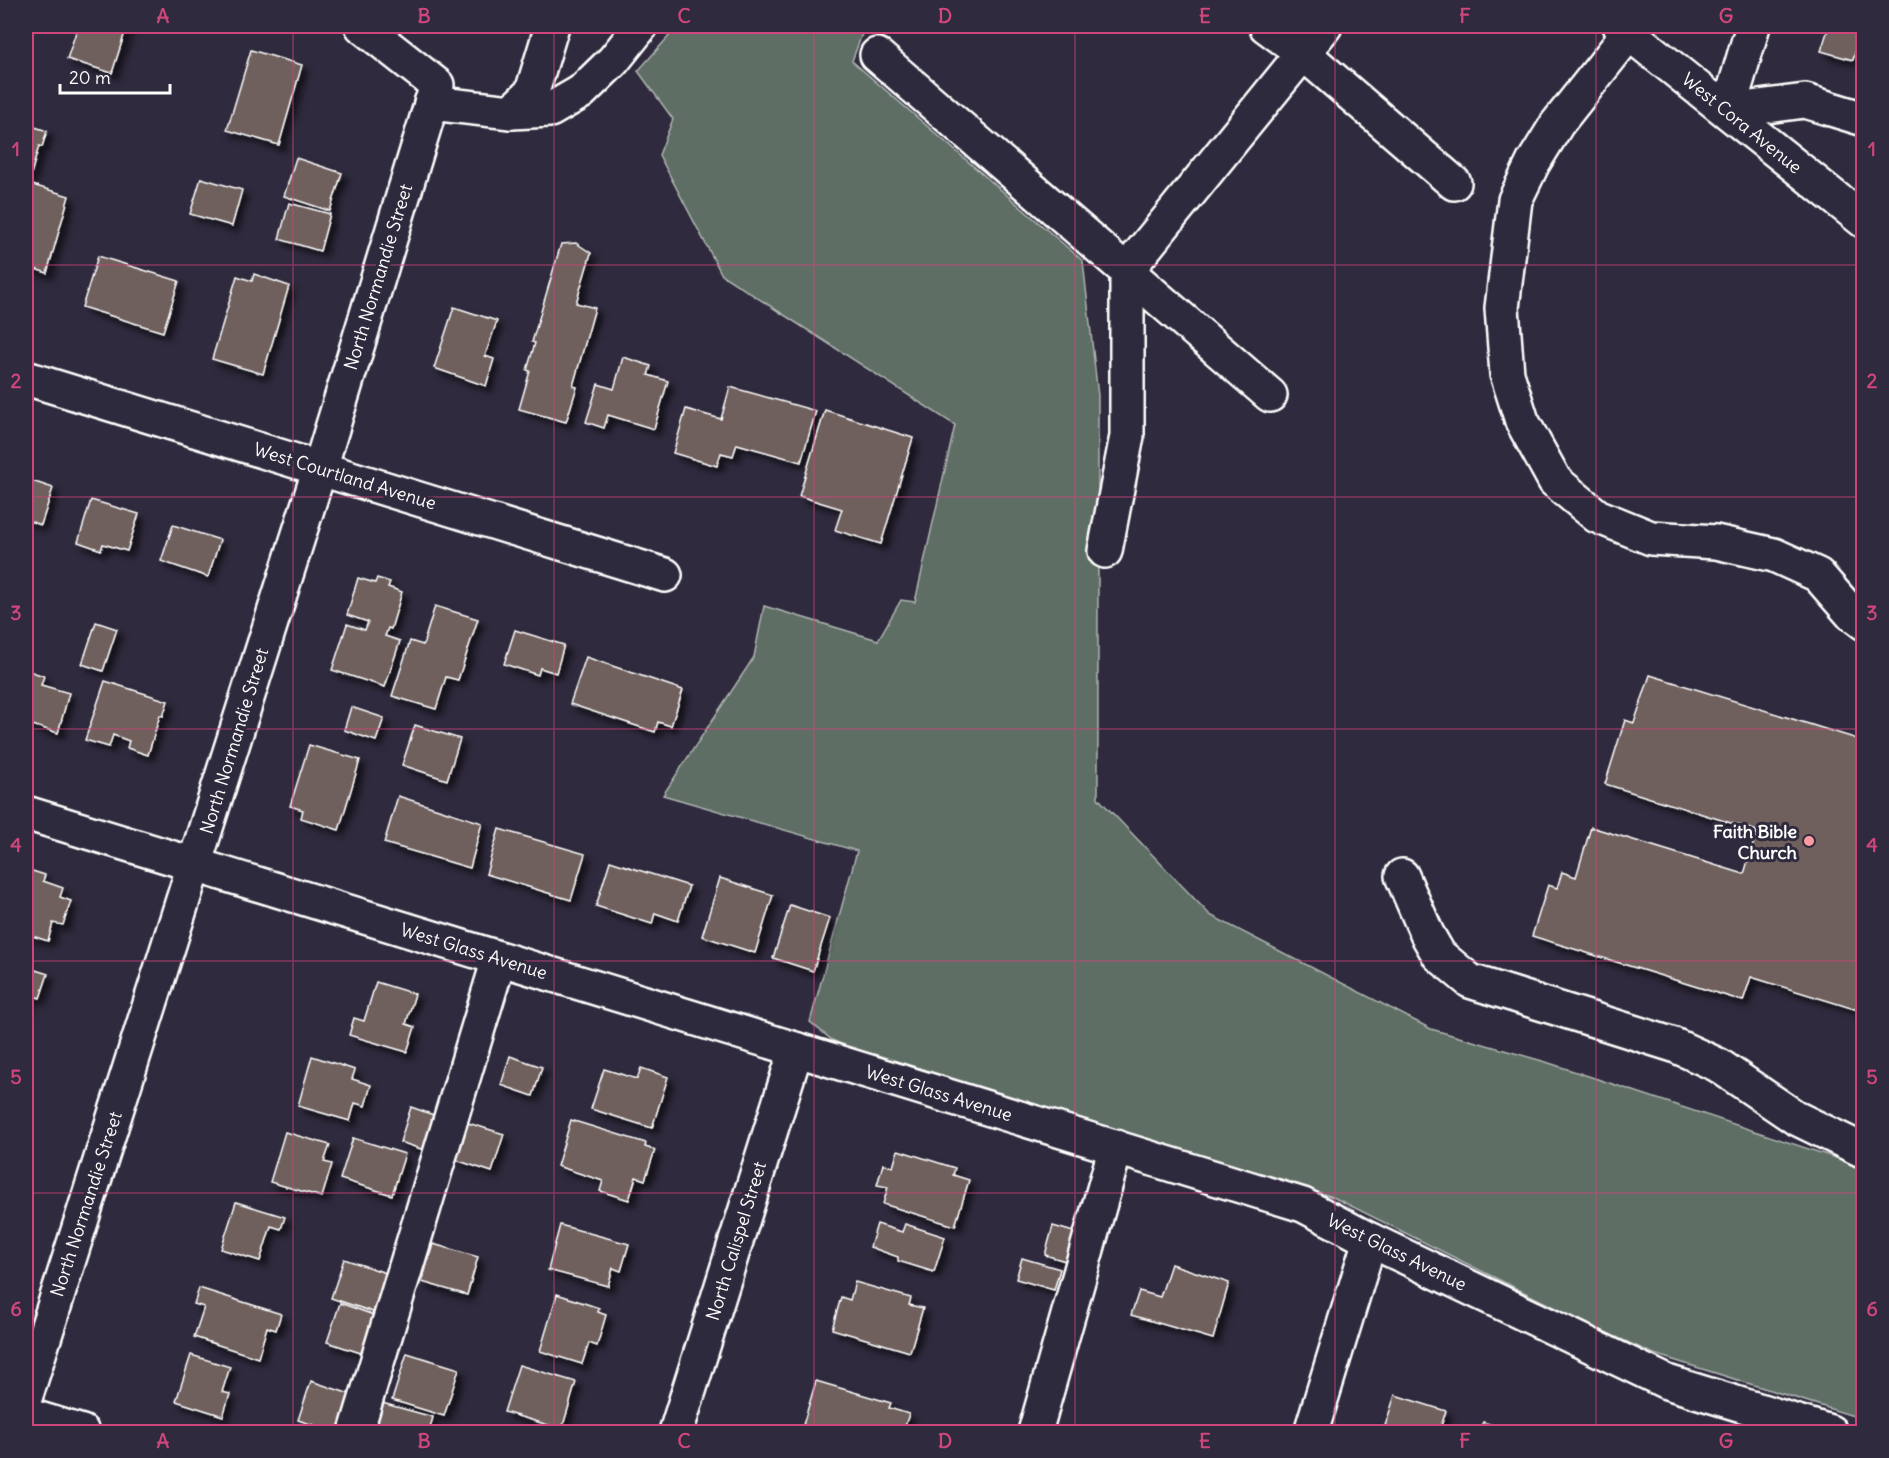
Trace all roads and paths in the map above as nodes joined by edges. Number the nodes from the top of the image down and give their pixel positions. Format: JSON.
{"nodes":[{"id":1,"x":362,"y":26,"type":"edge"},
{"id":2,"x":552,"y":26,"type":"edge"},
{"id":3,"x":641,"y":26,"type":"edge"},
{"id":4,"x":1266,"y":26,"type":"edge"},
{"id":5,"x":1325,"y":26,"type":"edge"},
{"id":6,"x":1753,"y":26,"type":"edge"},
{"id":7,"x":1625,"y":29,"type":"edge"},
{"id":8,"x":1303,"y":53,"type":"junction"},
{"id":9,"x":877,"y":55,"type":"dead end"},
{"id":10,"x":434,"y":94,"type":"junction"},
{"id":11,"x":1728,"y":111,"type":"junction"},
{"id":12,"x":511,"y":112,"type":"junction"},
{"id":13,"x":1863,"y":119,"type":"edge"},
{"id":14,"x":1454,"y":183,"type":"dead end"},
{"id":15,"x":1863,"y":221,"type":"edge"},
{"id":16,"x":1127,"y":270,"type":"junction"},
{"id":17,"x":26,"y":378,"type":"edge"},
{"id":18,"x":1270,"y":395,"type":"dead end"},
{"id":19,"x":320,"y":468,"type":"junction"},
{"id":20,"x":1105,"y":551,"type":"dead end"},
{"id":21,"x":665,"y":575,"type":"dead end"},
{"id":22,"x":1863,"y":623,"type":"edge"},
{"id":23,"x":26,"y":813,"type":"edge"},
{"id":24,"x":195,"y":866,"type":"junction"},
{"id":25,"x":1402,"y":876,"type":"dead end"},
{"id":26,"x":499,"y":959,"type":"junction"},
{"id":27,"x":796,"y":1050,"type":"junction"},
{"id":28,"x":1116,"y":1148,"type":"junction"},
{"id":29,"x":1863,"y":1151,"type":"edge"},
{"id":30,"x":1370,"y":1240,"type":"junction"},
{"id":31,"x":26,"y":1395,"type":"edge"},
{"id":32,"x":26,"y":1415,"type":"edge"},
{"id":33,"x":82,"y":1432,"type":"edge"},
{"id":34,"x":356,"y":1432,"type":"edge"},
{"id":35,"x":676,"y":1432,"type":"edge"},
{"id":36,"x":1035,"y":1432,"type":"edge"},
{"id":37,"x":1311,"y":1432,"type":"edge"},
{"id":38,"x":1830,"y":1432,"type":"edge"}],
"edges":[{"from":1,"to":10,"type":"street"},
{"from":2,"to":12,"type":"street"},
{"from":3,"to":12,"type":"street"},
{"from":4,"to":8,"type":"street"},
{"from":5,"to":8,"type":"street"},
{"from":6,"to":11,"type":"street"},
{"from":7,"to":11,"type":"street","name":"West Cora Avenue"},
{"from":7,"to":22,"type":"street"},
{"from":8,"to":14,"type":"street"},
{"from":8,"to":16,"type":"street"},
{"from":9,"to":16,"type":"street"},
{"from":10,"to":12,"type":"street"},
{"from":10,"to":19,"type":"street","name":"North Normandie Street"},
{"from":11,"to":13,"type":"street"},
{"from":11,"to":15,"type":"street","name":"West Cora Avenue"},
{"from":16,"to":18,"type":"street"},
{"from":16,"to":20,"type":"street"},
{"from":17,"to":19,"type":"street","name":"West Courtland Avenue"},
{"from":19,"to":21,"type":"street","name":"West Courtland Avenue"},
{"from":19,"to":24,"type":"street","name":"North Normandie Street"},
{"from":23,"to":24,"type":"street","name":"West Glass Avenue"},
{"from":24,"to":26,"type":"street","name":"West Glass Avenue"},
{"from":24,"to":31,"type":"street","name":"North Normandie Street"},
{"from":25,"to":29,"type":"street"},
{"from":26,"to":27,"type":"street","name":"West Glass Avenue"},
{"from":26,"to":34,"type":"street"},
{"from":27,"to":28,"type":"street","name":"West Glass Avenue"},
{"from":27,"to":35,"type":"street","name":"North Calispel Street"},
{"from":28,"to":30,"type":"street","name":"West Glass Avenue"},
{"from":28,"to":36,"type":"street"},
{"from":30,"to":37,"type":"street"},
{"from":30,"to":38,"type":"street","name":"West Glass Avenue"},
{"from":32,"to":33,"type":"street"}]}
